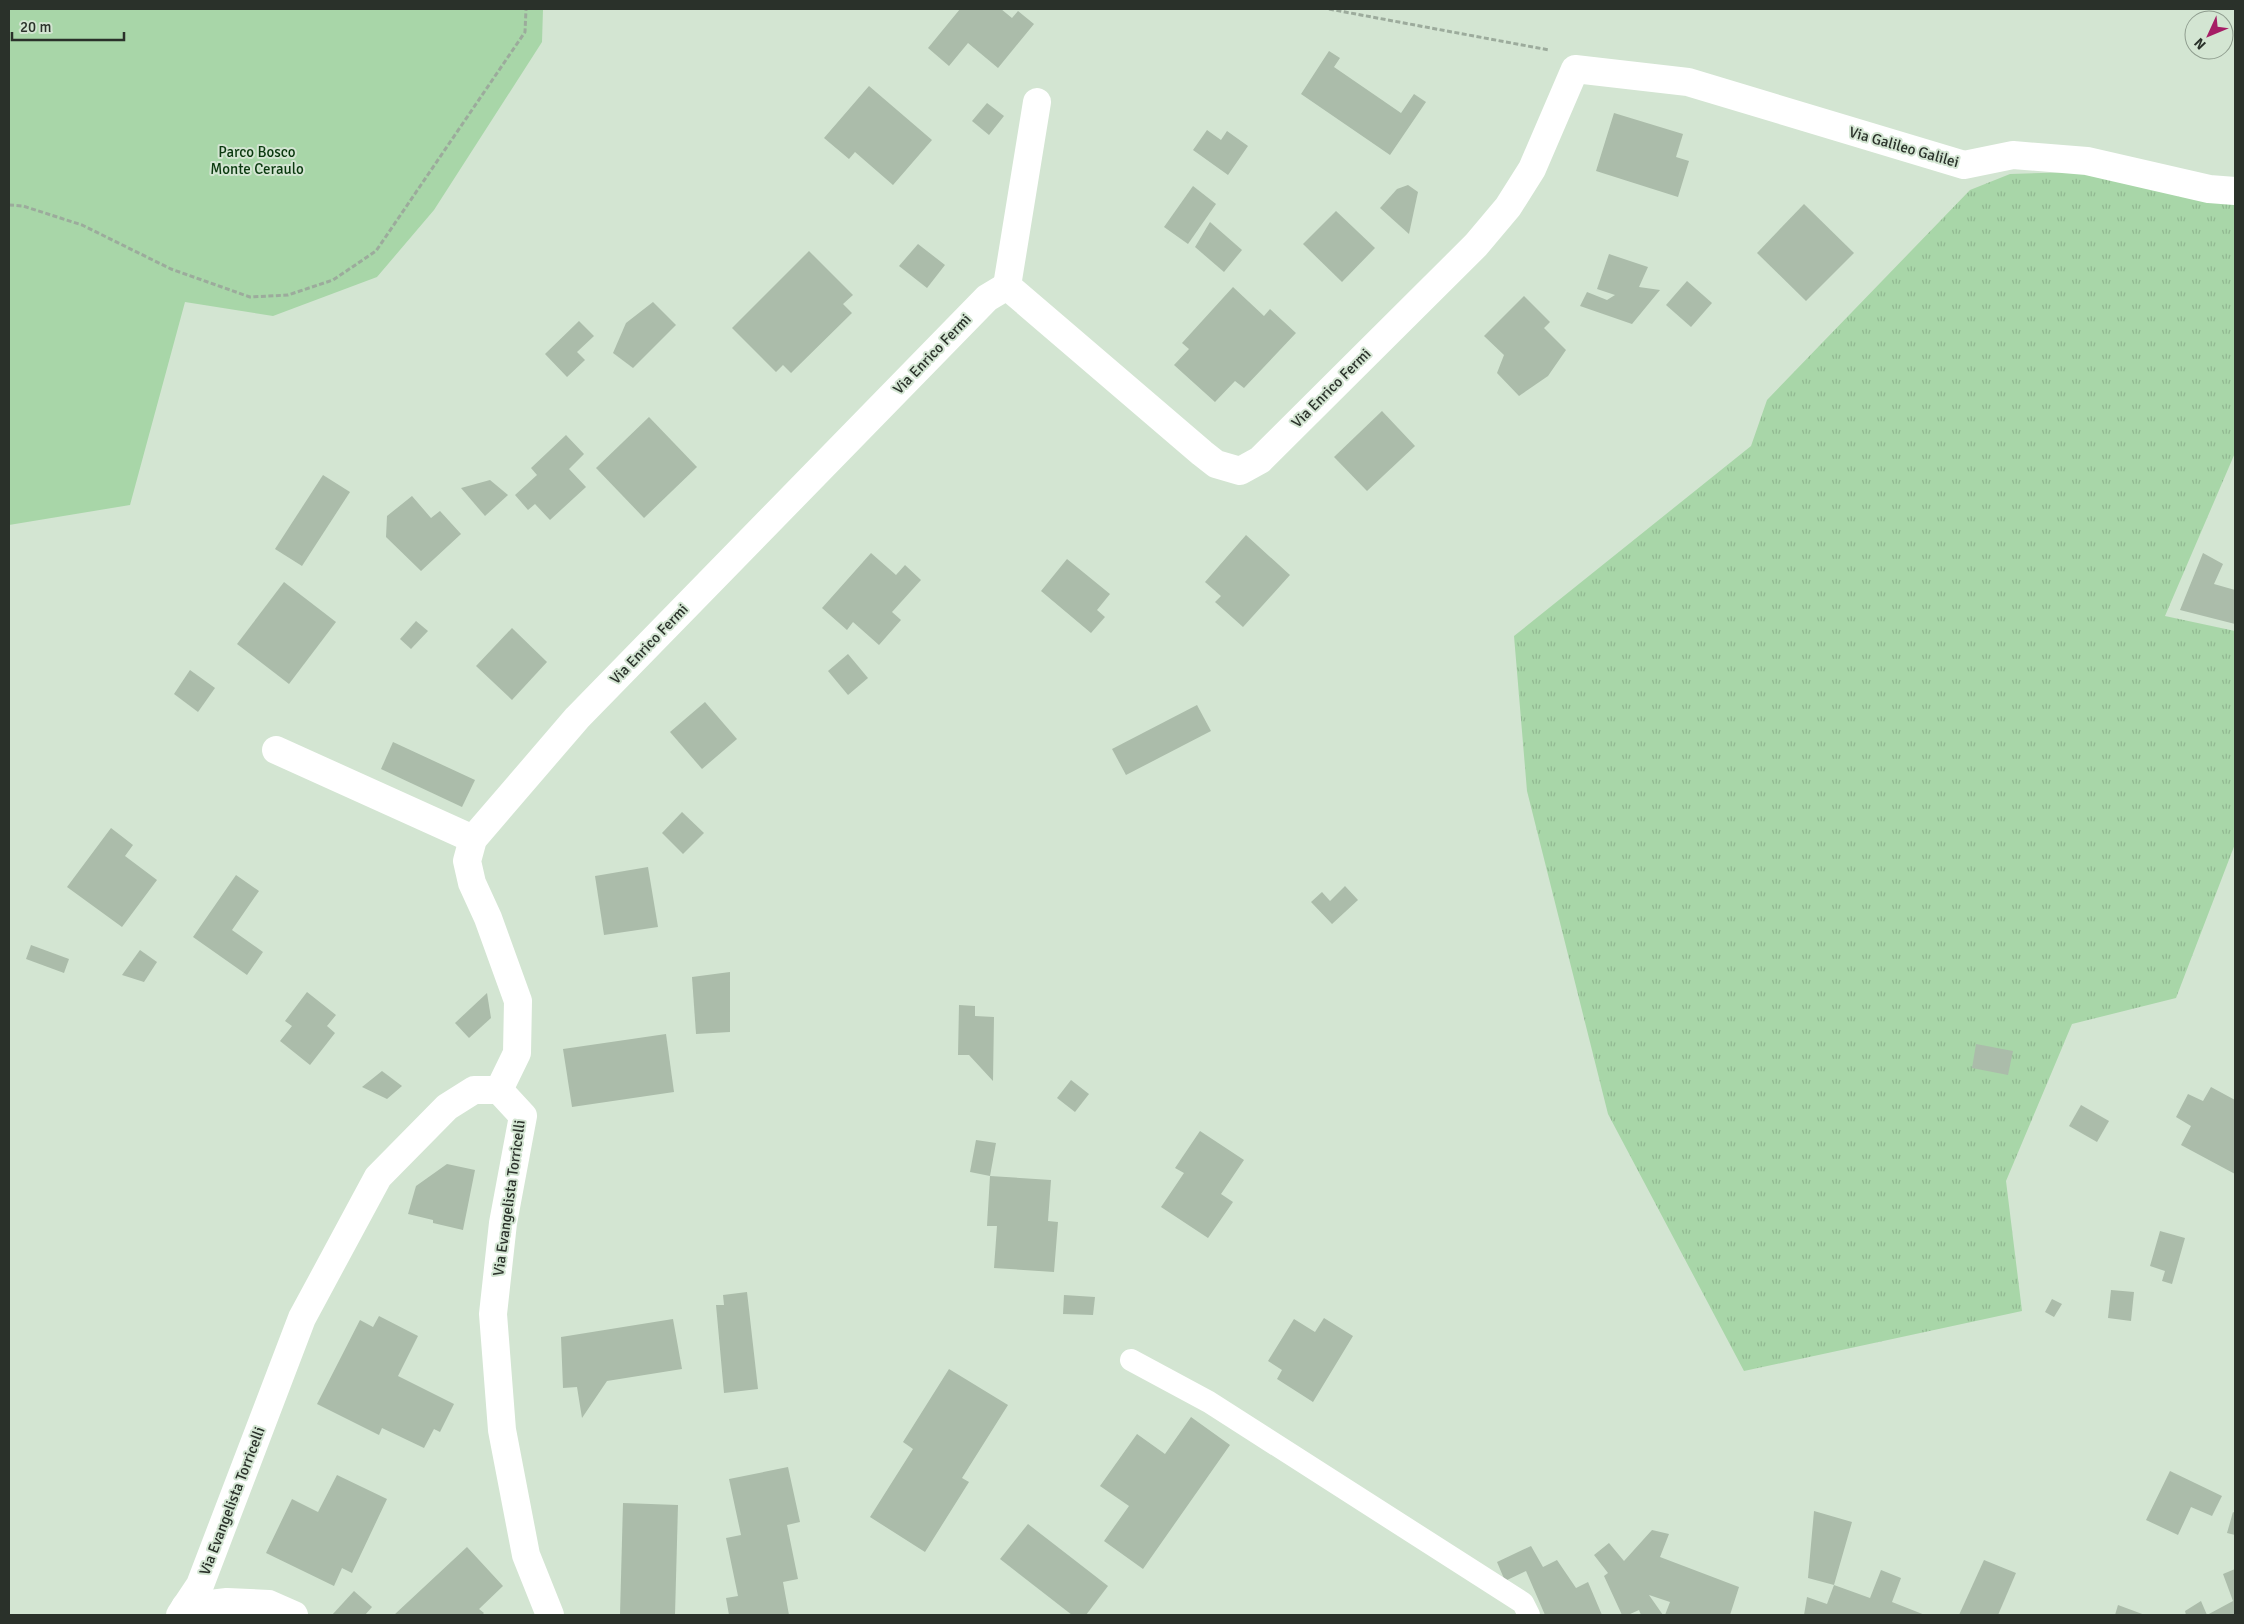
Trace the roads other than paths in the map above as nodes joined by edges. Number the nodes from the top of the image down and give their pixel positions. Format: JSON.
{"nodes":[{"id":1,"x":1575,"y":69,"type":"joint"},
{"id":2,"x":1037,"y":102,"type":"dead end"},
{"id":3,"x":2235,"y":191,"type":"edge"},
{"id":4,"x":1007,"y":286,"type":"junction"},
{"id":5,"x":276,"y":750,"type":"dead end"},
{"id":6,"x":473,"y":838,"type":"junction"},
{"id":7,"x":499,"y":1090,"type":"junction"},
{"id":8,"x":1130,"y":1360,"type":"dead end"},
{"id":9,"x":183,"y":1611,"type":"edge"},
{"id":10,"x":294,"y":1615,"type":"edge"},
{"id":11,"x":550,"y":1615,"type":"edge"},
{"id":12,"x":1529,"y":1615,"type":"edge"}],
"edges":[{"from":1,"to":3,"type":"street","name":"Via Galileo Galilei"},
{"from":1,"to":4,"type":"street","name":"Via Enrico Fermi"},
{"from":2,"to":4,"type":"street"},
{"from":4,"to":6,"type":"street","name":"Via Enrico Fermi"},
{"from":5,"to":6,"type":"street"},
{"from":6,"to":7,"type":"street","name":"Via Enrico Fermi"},
{"from":7,"to":9,"type":"street","name":"Via Evangelista Torricelli"},
{"from":7,"to":11,"type":"street","name":"Via Evangelista Torricelli"},
{"from":8,"to":12,"type":"lane"},
{"from":9,"to":10,"type":"street"}]}
